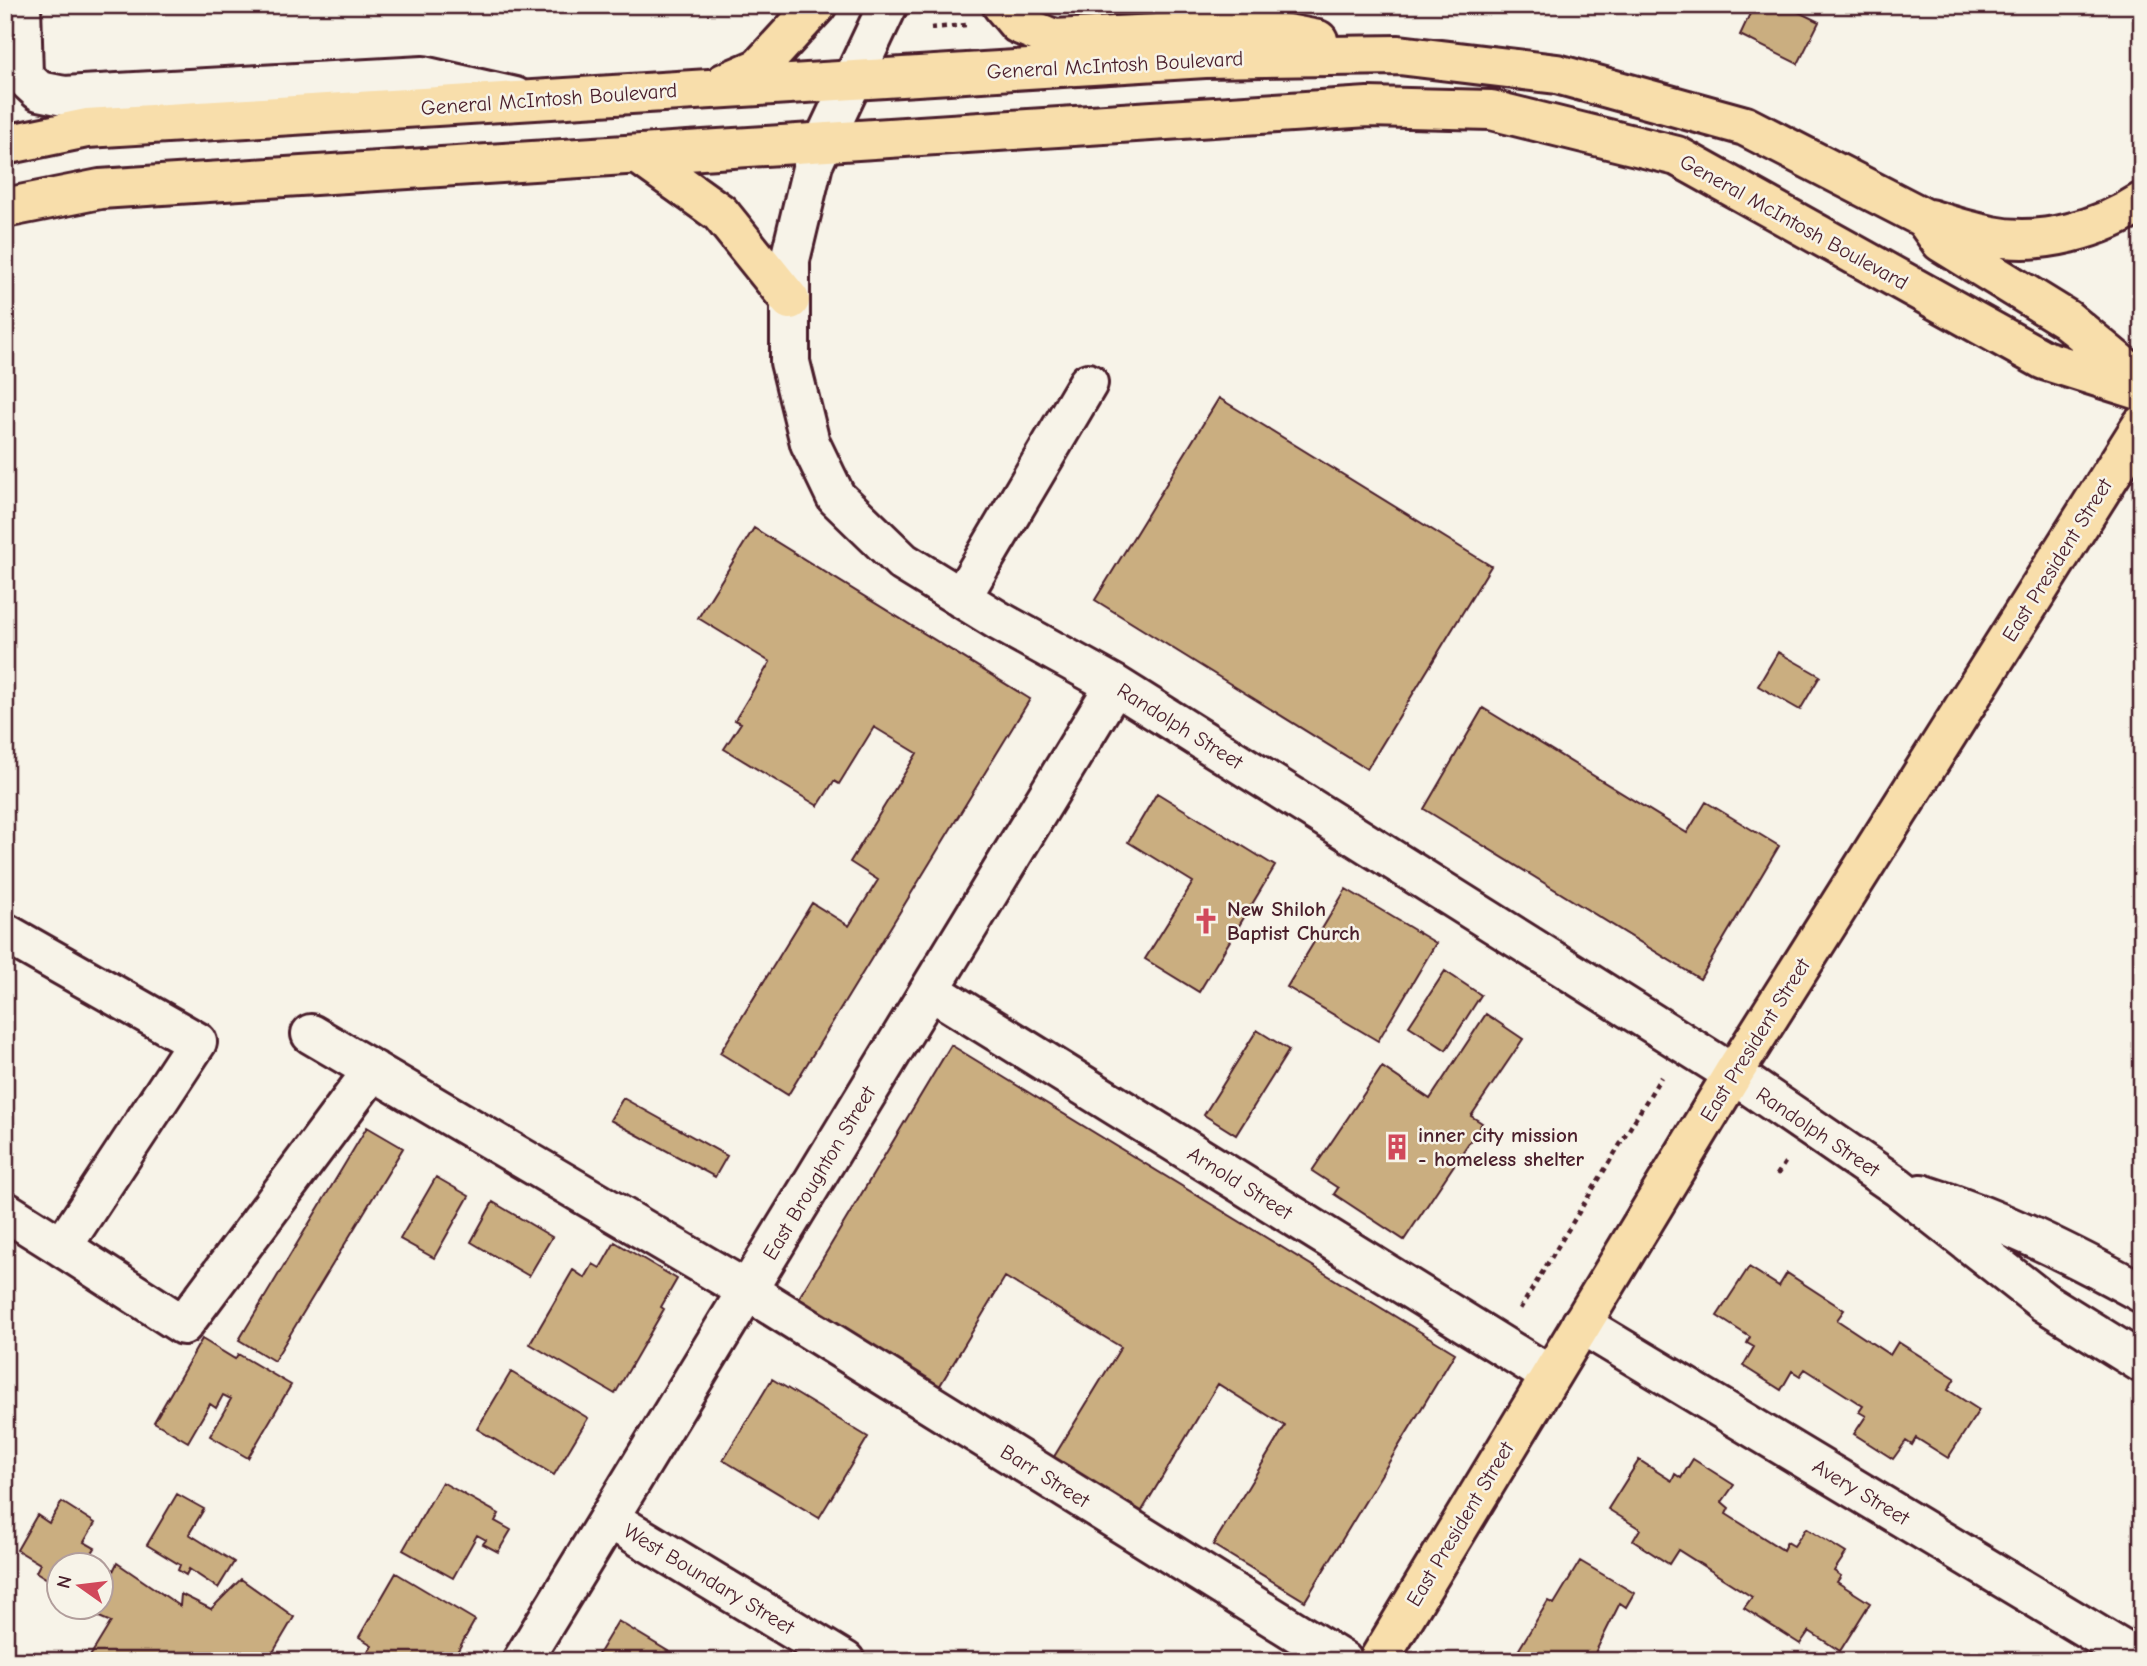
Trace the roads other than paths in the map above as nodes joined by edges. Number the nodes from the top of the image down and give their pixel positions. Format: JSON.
{"nodes":[{"id":1,"x":21,"y":5,"type":"edge"},
{"id":2,"x":817,"y":5,"type":"edge"},
{"id":3,"x":888,"y":5,"type":"edge"},
{"id":4,"x":1002,"y":5,"type":"edge"},
{"id":5,"x":1399,"y":55,"type":"junction"},
{"id":6,"x":853,"y":80,"type":"junction"},
{"id":7,"x":709,"y":89,"type":"junction"},
{"id":8,"x":531,"y":100,"type":"junction"},
{"id":9,"x":823,"y":142,"type":"junction"},
{"id":10,"x":5,"y":145,"type":"edge"},
{"id":11,"x":639,"y":155,"type":"junction"},
{"id":12,"x":2142,"y":202,"type":"edge"},
{"id":13,"x":5,"y":208,"type":"edge"},
{"id":14,"x":1924,"y":218,"type":"junction"},
{"id":15,"x":790,"y":300,"type":"junction"},
{"id":16,"x":2142,"y":382,"type":"edge"},
{"id":17,"x":1088,"y":383,"type":"dead end"},
{"id":18,"x":2142,"y":391,"type":"edge"},
{"id":19,"x":2142,"y":425,"type":"edge"},
{"id":20,"x":961,"y":598,"type":"junction"},
{"id":21,"x":1115,"y":685,"type":"junction"},
{"id":22,"x":5,"y":933,"type":"edge"},
{"id":23,"x":930,"y":990,"type":"junction"},
{"id":24,"x":311,"y":1034,"type":"dead end"},
{"id":25,"x":373,"y":1070,"type":"junction"},
{"id":26,"x":1733,"y":1074,"type":"junction"},
{"id":27,"x":1898,"y":1187,"type":"junction"},
{"id":28,"x":5,"y":1212,"type":"edge"},
{"id":29,"x":62,"y":1247,"type":"junction"},
{"id":30,"x":748,"y":1291,"type":"junction"},
{"id":31,"x":2142,"y":1293,"type":"edge"},
{"id":32,"x":1581,"y":1324,"type":"junction"},
{"id":33,"x":2142,"y":1363,"type":"edge"},
{"id":34,"x":1549,"y":1376,"type":"junction"},
{"id":35,"x":610,"y":1519,"type":"junction"},
{"id":36,"x":522,"y":1661,"type":"edge"},
{"id":37,"x":845,"y":1661,"type":"edge"},
{"id":38,"x":1343,"y":1661,"type":"edge"},
{"id":39,"x":1378,"y":1661,"type":"edge"},
{"id":40,"x":2141,"y":1661,"type":"edge"}],
"edges":[{"from":1,"to":8,"type":"street"},
{"from":2,"to":7,"type":"main road"},
{"from":3,"to":6,"type":"street","name":"Randolph Street"},
{"from":4,"to":5,"type":"main road"},
{"from":5,"to":6,"type":"main road","name":"General McIntosh Boulevard"},
{"from":5,"to":14,"type":"main road","name":"General McIntosh Boulevard"},
{"from":6,"to":7,"type":"main road","name":"General McIntosh Boulevard"},
{"from":6,"to":9,"type":"street","name":"Randolph Street"},
{"from":7,"to":8,"type":"main road","name":"General McIntosh Boulevard"},
{"from":8,"to":10,"type":"main road","name":"General McIntosh Boulevard"},
{"from":9,"to":11,"type":"main road","name":"General McIntosh Boulevard"},
{"from":9,"to":15,"type":"street","name":"Randolph Street"},
{"from":9,"to":18,"type":"main road","name":"General McIntosh Boulevard"},
{"from":11,"to":13,"type":"main road","name":"General McIntosh Boulevard"},
{"from":11,"to":15,"type":"main road"},
{"from":12,"to":14,"type":"main road"},
{"from":14,"to":16,"type":"main road","name":"General McIntosh Boulevard"},
{"from":15,"to":20,"type":"street","name":"Randolph Street"},
{"from":17,"to":20,"type":"street"},
{"from":19,"to":26,"type":"main road","name":"East President Street"},
{"from":20,"to":21,"type":"street","name":"Randolph Street"},
{"from":21,"to":23,"type":"street","name":"East Broughton Street"},
{"from":21,"to":26,"type":"street","name":"Randolph Street"},
{"from":22,"to":29,"type":"street"},
{"from":23,"to":30,"type":"street","name":"East Broughton Street"},
{"from":23,"to":34,"type":"street","name":"Arnold Street"},
{"from":24,"to":25,"type":"street","name":"Barr Street"},
{"from":25,"to":29,"type":"street"},
{"from":25,"to":30,"type":"street","name":"Barr Street"},
{"from":26,"to":27,"type":"street","name":"Randolph Street"},
{"from":26,"to":32,"type":"main road","name":"East President Street"},
{"from":27,"to":31,"type":"street","name":"Randolph Street"},
{"from":27,"to":33,"type":"street","name":"Randolph Street"},
{"from":28,"to":29,"type":"street"},
{"from":30,"to":35,"type":"street","name":"East Broughton Street"},
{"from":30,"to":38,"type":"street","name":"Barr Street"},
{"from":32,"to":34,"type":"main road","name":"East President Street"},
{"from":32,"to":40,"type":"street","name":"Avery Street"},
{"from":34,"to":39,"type":"main road","name":"East President Street"},
{"from":35,"to":36,"type":"street","name":"East Broughton Street"},
{"from":35,"to":37,"type":"street","name":"West Boundary Street"}]}
